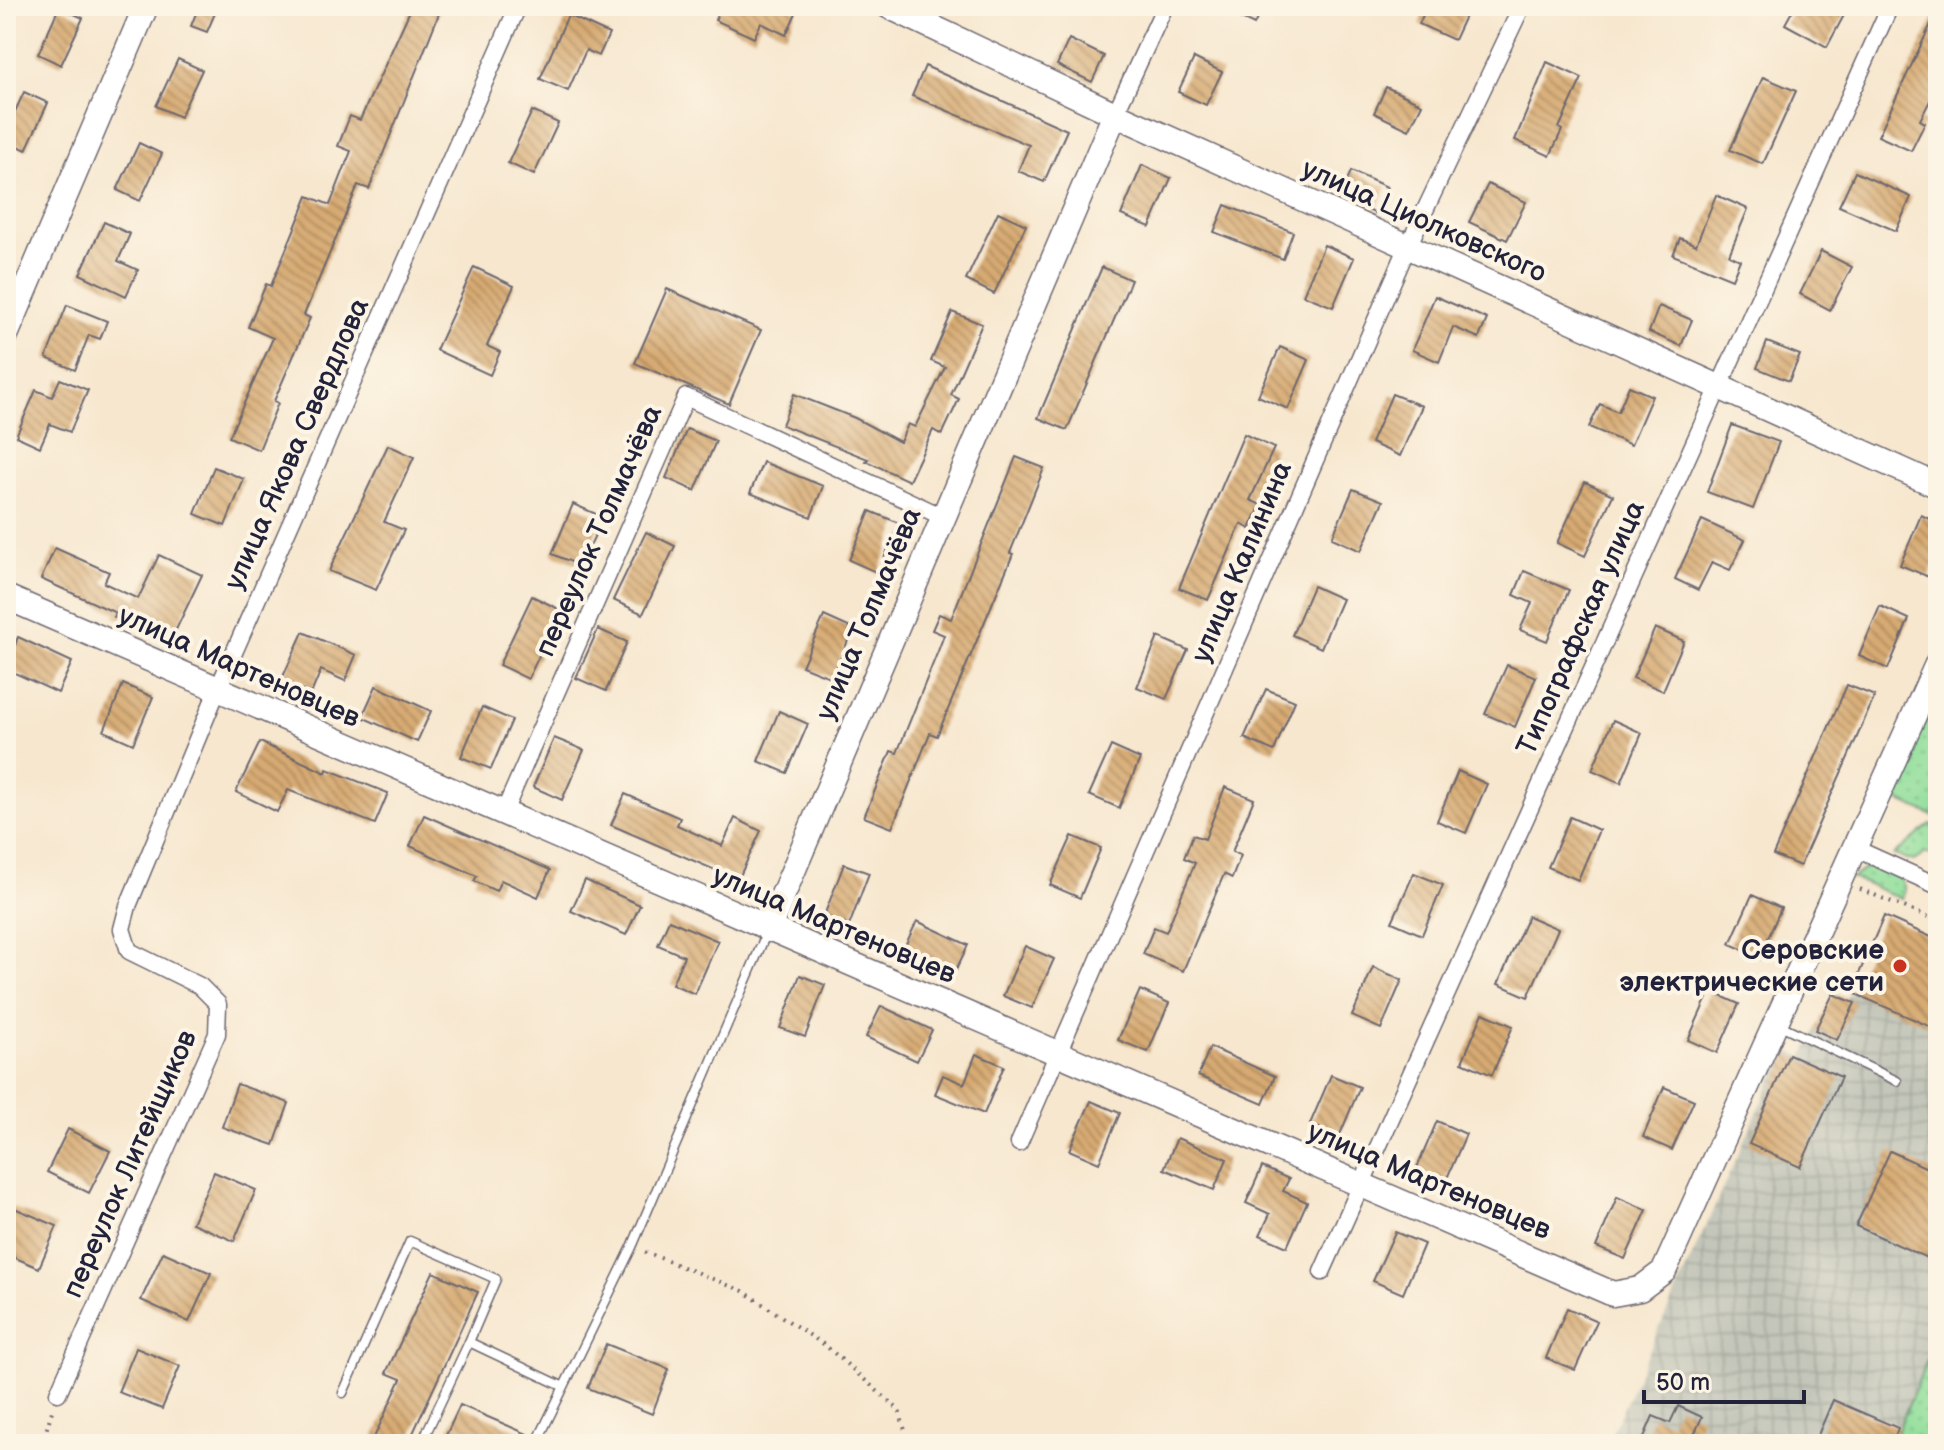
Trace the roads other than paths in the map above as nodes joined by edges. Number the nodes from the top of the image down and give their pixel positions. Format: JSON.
{"nodes":[{"id":1,"x":146,"y":6,"type":"edge"},
{"id":2,"x":518,"y":6,"type":"edge"},
{"id":3,"x":888,"y":6,"type":"edge"},
{"id":4,"x":1165,"y":6,"type":"edge"},
{"id":5,"x":1522,"y":6,"type":"edge"},
{"id":6,"x":1890,"y":6,"type":"edge"},
{"id":7,"x":1115,"y":114,"type":"junction"},
{"id":8,"x":1408,"y":246,"type":"junction"},
{"id":9,"x":6,"y":335,"type":"edge"},
{"id":10,"x":1717,"y":386,"type":"junction"},
{"id":11,"x":1938,"y":486,"type":"edge"},
{"id":12,"x":943,"y":517,"type":"junction"},
{"id":13,"x":6,"y":597,"type":"edge"},
{"id":14,"x":1938,"y":662,"type":"edge"},
{"id":15,"x":217,"y":691,"type":"junction"},
{"id":16,"x":503,"y":814,"type":"junction"},
{"id":17,"x":1854,"y":848,"type":"junction"},
{"id":18,"x":1938,"y":886,"type":"edge"},
{"id":19,"x":128,"y":906,"type":"joint"},
{"id":20,"x":768,"y":930,"type":"junction"},
{"id":21,"x":1776,"y":1023,"type":"junction"},
{"id":22,"x":1057,"y":1053,"type":"junction"},
{"id":23,"x":1897,"y":1081,"type":"dead end"},
{"id":24,"x":1019,"y":1143,"type":"dead end"},
{"id":25,"x":1362,"y":1185,"type":"junction"},
{"id":26,"x":1322,"y":1272,"type":"dead end"},
{"id":27,"x":469,"y":1342,"type":"junction"},
{"id":28,"x":562,"y":1386,"type":"junction"},
{"id":29,"x":58,"y":1393,"type":"road end"},
{"id":30,"x":343,"y":1393,"type":"dead end"},
{"id":31,"x":421,"y":1444,"type":"edge"},
{"id":32,"x":536,"y":1444,"type":"edge"}],
"edges":[{"from":1,"to":9,"type":"street"},
{"from":2,"to":15,"type":"street","name":"улица Якова Свердлова"},
{"from":3,"to":7,"type":"street","name":"улица Циолковского"},
{"from":4,"to":7,"type":"street","name":"улица Толмачёва"},
{"from":5,"to":8,"type":"street","name":"улица Калинина"},
{"from":6,"to":10,"type":"street","name":"Типографская улица"},
{"from":7,"to":8,"type":"street","name":"улица Циолковского"},
{"from":7,"to":12,"type":"street","name":"улица Толмачёва"},
{"from":8,"to":10,"type":"street","name":"улица Циолковского"},
{"from":8,"to":22,"type":"street","name":"улица Калинина"},
{"from":10,"to":11,"type":"street","name":"улица Циолковского"},
{"from":10,"to":25,"type":"street","name":"Типографская улица"},
{"from":12,"to":16,"type":"street","name":"переулок Толмачёва"},
{"from":12,"to":20,"type":"street","name":"улица Толмачёва"},
{"from":13,"to":15,"type":"street","name":"улица Мартеновцев"},
{"from":14,"to":17,"type":"street"},
{"from":15,"to":16,"type":"street","name":"улица Мартеновцев"},
{"from":15,"to":19,"type":"street","name":"улица Якова Свердлова"},
{"from":16,"to":20,"type":"street","name":"улица Мартеновцев"},
{"from":17,"to":18,"type":"street"},
{"from":17,"to":21,"type":"street"},
{"from":19,"to":29,"type":"street","name":"переулок Литейщиков"},
{"from":20,"to":22,"type":"street","name":"улица Мартеновцев"},
{"from":20,"to":28,"type":"lane","name":"улица Толмачёва"},
{"from":21,"to":23,"type":"lane"},
{"from":21,"to":25,"type":"street","name":"улица Мартеновцев"},
{"from":22,"to":24,"type":"street","name":"улица Калинина"},
{"from":22,"to":25,"type":"street","name":"улица Мартеновцев"},
{"from":25,"to":26,"type":"street","name":"Типографская улица"},
{"from":27,"to":28,"type":"lane"},
{"from":27,"to":30,"type":"lane"},
{"from":27,"to":31,"type":"lane"},
{"from":28,"to":32,"type":"lane","name":"улица Толмачёва"}]}
